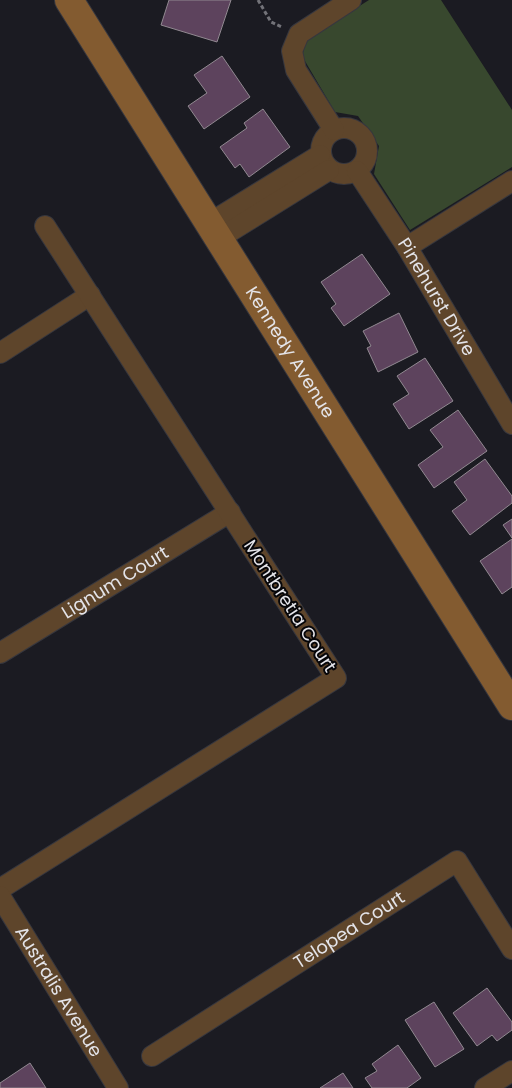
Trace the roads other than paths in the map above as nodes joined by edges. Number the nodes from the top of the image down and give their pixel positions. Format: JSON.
{"nodes":[{"id":1,"x":69,"y":0,"type":"edge"},
{"id":2,"x":352,"y":0,"type":"edge"},
{"id":3,"x":334,"y":130,"type":"junction"},
{"id":4,"x":324,"y":162,"type":"junction"},
{"id":5,"x":357,"y":171,"type":"junction"},
{"id":6,"x":512,"y":181,"type":"edge"},
{"id":7,"x":45,"y":226,"type":"dead end"},
{"id":8,"x":213,"y":232,"type":"junction"},
{"id":9,"x":407,"y":247,"type":"junction"},
{"id":10,"x":90,"y":295,"type":"junction"},
{"id":11,"x":0,"y":353,"type":"edge"},
{"id":12,"x":512,"y":424,"type":"edge"},
{"id":13,"x":230,"y":512,"type":"junction"},
{"id":14,"x":0,"y":653,"type":"edge"},
{"id":15,"x":512,"y":706,"type":"edge"},
{"id":16,"x":0,"y":889,"type":"edge"},
{"id":17,"x":0,"y":896,"type":"edge"},
{"id":18,"x":512,"y":949,"type":"edge"},
{"id":19,"x":152,"y":1056,"type":"dead end"},
{"id":20,"x":512,"y":1071,"type":"edge"},
{"id":21,"x":118,"y":1088,"type":"edge"},
{"id":22,"x":485,"y":1088,"type":"edge"}],
"edges":[{"from":1,"to":8,"type":"street","name":"Kennedy Avenue"},
{"from":2,"to":3,"type":"street"},
{"from":3,"to":4,"type":"street"},
{"from":3,"to":5,"type":"street"},
{"from":4,"to":5,"type":"street"},
{"from":4,"to":8,"type":"street"},
{"from":5,"to":9,"type":"street","name":"Pinehurst Drive"},
{"from":6,"to":9,"type":"street"},
{"from":7,"to":10,"type":"street","name":"Montbretia Court"},
{"from":8,"to":15,"type":"street","name":"Kennedy Avenue"},
{"from":9,"to":12,"type":"street","name":"Pinehurst Drive"},
{"from":10,"to":11,"type":"street"},
{"from":10,"to":13,"type":"street","name":"Montbretia Court"},
{"from":13,"to":14,"type":"street","name":"Lignum Court"},
{"from":13,"to":16,"type":"street","name":"Montbretia Court"},
{"from":17,"to":21,"type":"street","name":"Australis Avenue"},
{"from":18,"to":19,"type":"street","name":"Telopea Court"},
{"from":20,"to":22,"type":"street"}]}
